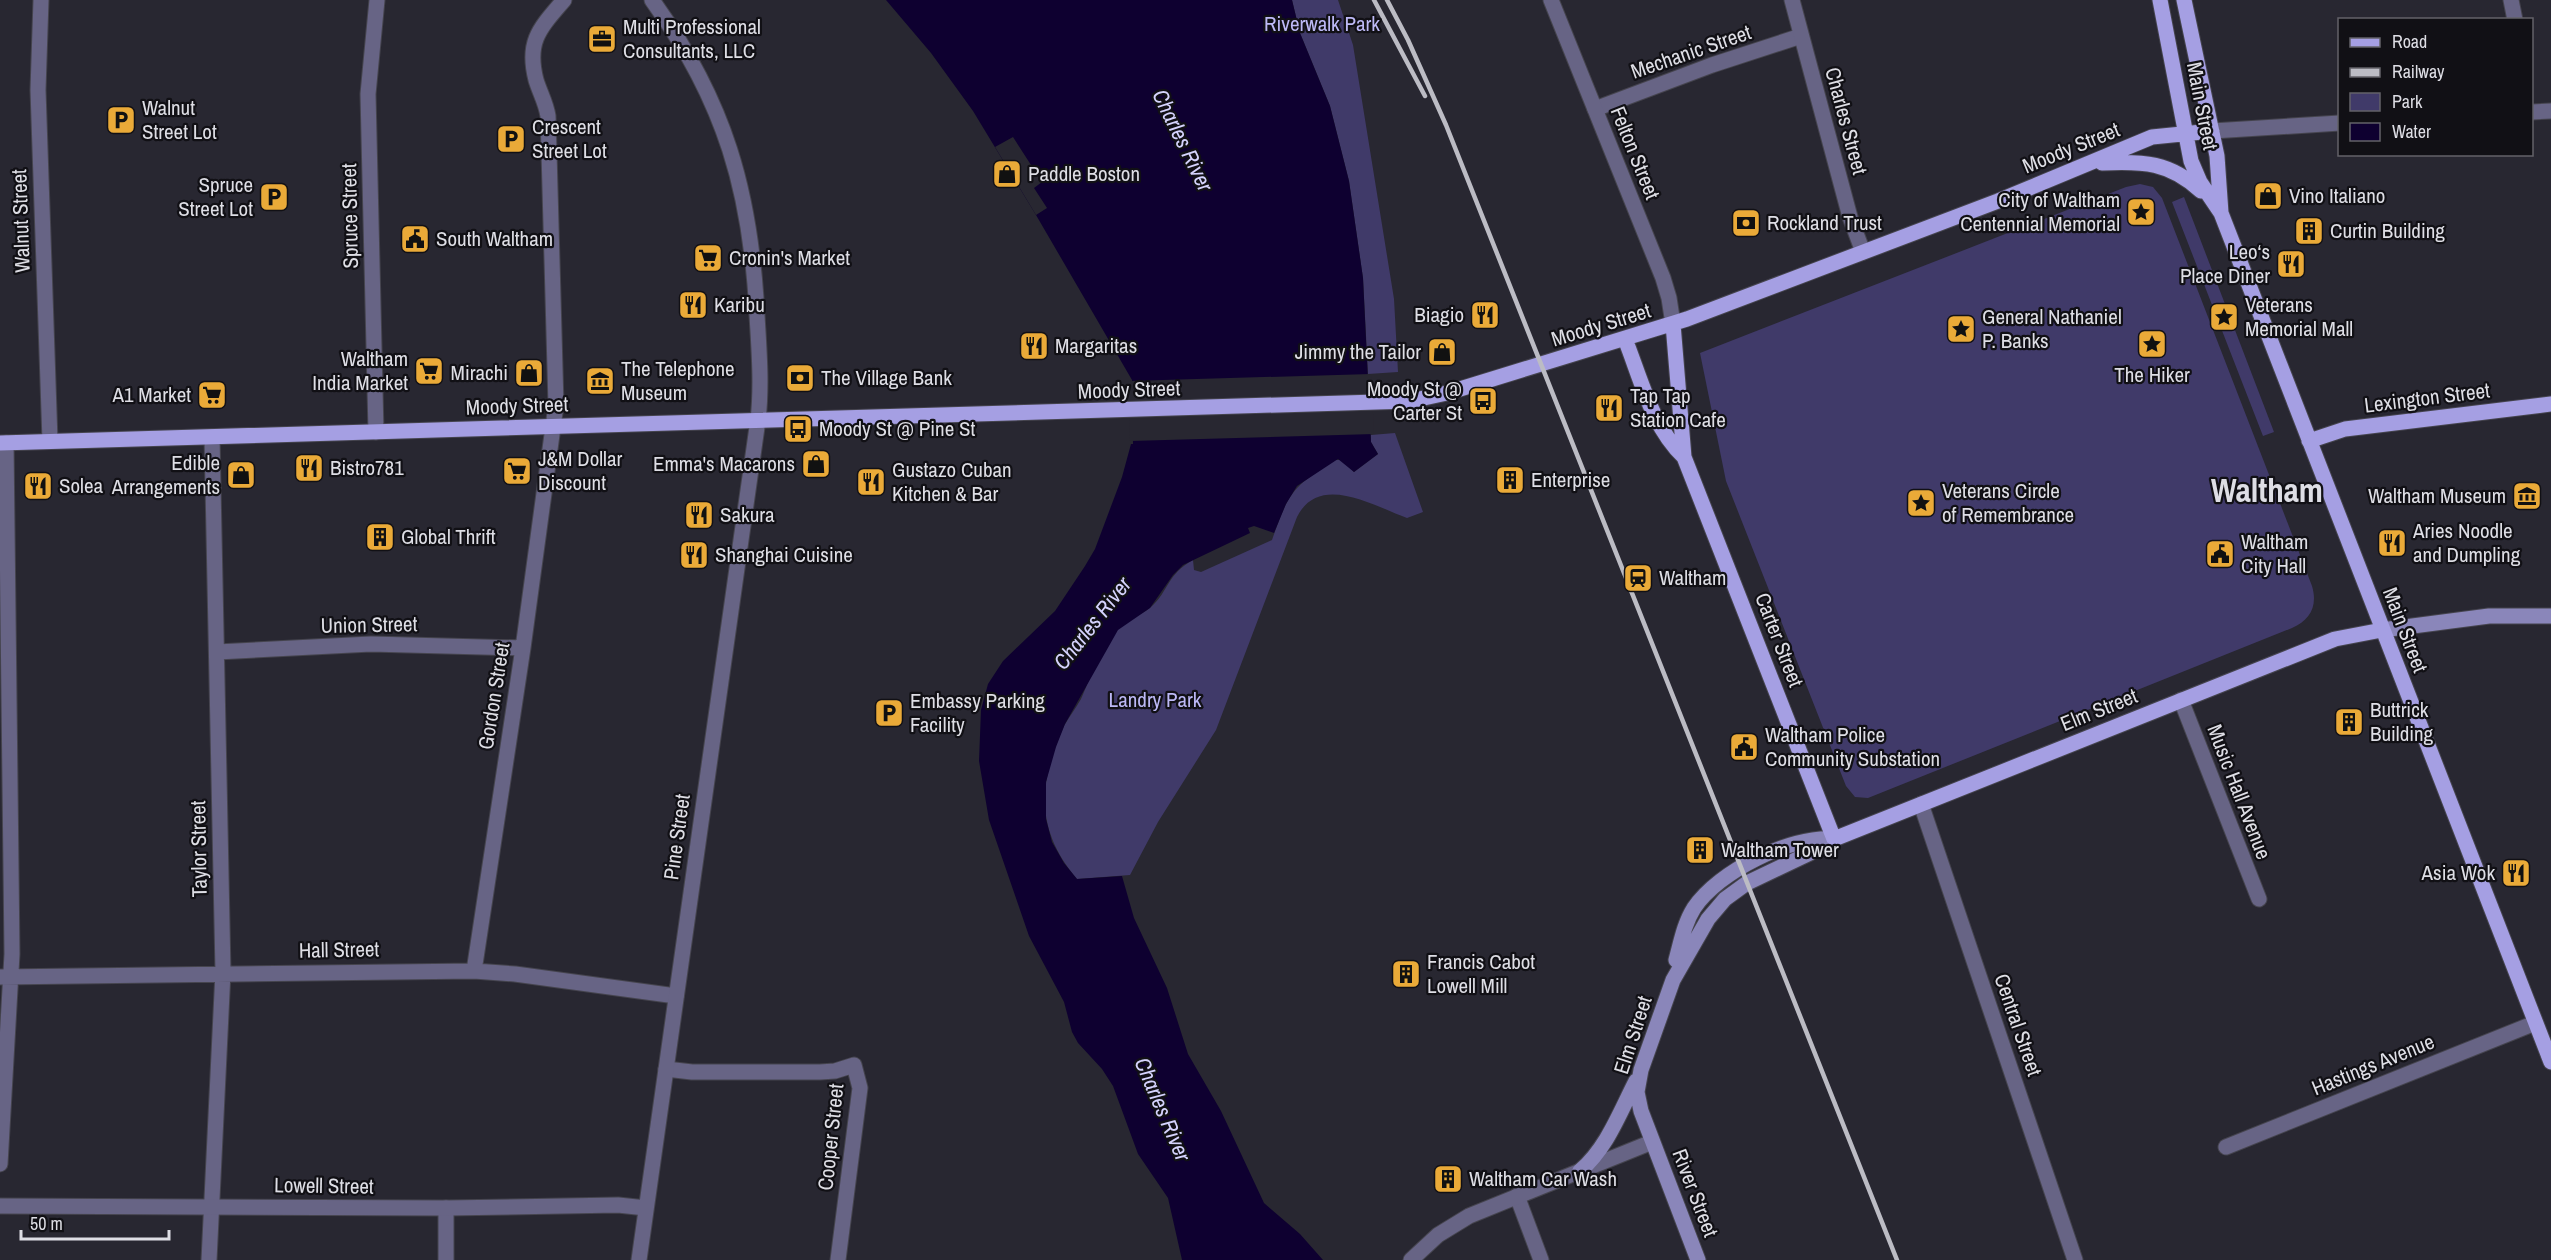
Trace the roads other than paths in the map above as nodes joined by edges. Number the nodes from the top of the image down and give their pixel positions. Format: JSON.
{"nodes":[{"id":1,"x":41,"y":0,"type":"edge"},
{"id":2,"x":377,"y":0,"type":"edge"},
{"id":3,"x":564,"y":0,"type":"edge"},
{"id":4,"x":652,"y":0,"type":"edge"},
{"id":5,"x":1551,"y":0,"type":"edge"},
{"id":6,"x":1792,"y":0,"type":"edge"},
{"id":7,"x":2160,"y":0,"type":"edge"},
{"id":8,"x":2184,"y":0,"type":"edge"},
{"id":9,"x":2511,"y":0,"type":"edge"},
{"id":10,"x":2515,"y":18,"type":"edge"},
{"id":11,"x":1801,"y":36,"type":"junction"},
{"id":12,"x":1594,"y":109,"type":"junction"},
{"id":13,"x":2551,"y":111,"type":"edge"},
{"id":14,"x":2533,"y":112,"type":"edge"},
{"id":15,"x":2338,"y":123,"type":"edge"},
{"id":16,"x":2212,"y":131,"type":"junction"},
{"id":17,"x":2184,"y":133,"type":"junction"},
{"id":18,"x":2090,"y":163,"type":"junction"},
{"id":19,"x":2220,"y":213,"type":"junction"},
{"id":20,"x":1863,"y":252,"type":"junction"},
{"id":21,"x":1673,"y":324,"type":"junction"},
{"id":22,"x":1625,"y":339,"type":"junction"},
{"id":23,"x":2551,"y":404,"type":"edge"},
{"id":24,"x":758,"y":420,"type":"junction"},
{"id":25,"x":553,"y":426,"type":"junction"},
{"id":26,"x":376,"y":432,"type":"junction"},
{"id":27,"x":212,"y":437,"type":"junction"},
{"id":28,"x":50,"y":441,"type":"junction"},
{"id":29,"x":2309,"y":441,"type":"junction"},
{"id":30,"x":3,"y":443,"type":"edge"},
{"id":31,"x":1684,"y":457,"type":"junction"},
{"id":32,"x":2551,"y":616,"type":"edge"},
{"id":33,"x":2382,"y":630,"type":"junction"},
{"id":34,"x":523,"y":648,"type":"junction"},
{"id":35,"x":217,"y":652,"type":"junction"},
{"id":36,"x":2181,"y":700,"type":"junction"},
{"id":37,"x":1921,"y":804,"type":"junction"},
{"id":38,"x":1834,"y":839,"type":"junction"},
{"id":39,"x":2259,"y":899,"type":"dead end"},
{"id":40,"x":474,"y":971,"type":"junction"},
{"id":41,"x":223,"y":972,"type":"junction"},
{"id":42,"x":6,"y":977,"type":"edge"},
{"id":43,"x":676,"y":996,"type":"junction"},
{"id":44,"x":2535,"y":1023,"type":"junction"},
{"id":45,"x":2551,"y":1062,"type":"edge"},
{"id":46,"x":666,"y":1069,"type":"junction"},
{"id":47,"x":1641,"y":1070,"type":"junction"},
{"id":48,"x":1652,"y":1142,"type":"junction"},
{"id":49,"x":2226,"y":1147,"type":"dead end"},
{"id":50,"x":0,"y":1164,"type":"edge"},
{"id":51,"x":1580,"y":1171,"type":"junction"},
{"id":52,"x":1517,"y":1196,"type":"junction"},
{"id":53,"x":0,"y":1206,"type":"edge"},
{"id":54,"x":211,"y":1206,"type":"junction"},
{"id":55,"x":446,"y":1208,"type":"junction"},
{"id":56,"x":646,"y":1208,"type":"junction"},
{"id":57,"x":209,"y":1260,"type":"edge"},
{"id":58,"x":446,"y":1260,"type":"edge"},
{"id":59,"x":639,"y":1260,"type":"edge"},
{"id":60,"x":838,"y":1260,"type":"edge"},
{"id":61,"x":1411,"y":1260,"type":"edge"},
{"id":62,"x":1541,"y":1260,"type":"edge"},
{"id":63,"x":1698,"y":1260,"type":"edge"},
{"id":64,"x":2075,"y":1260,"type":"edge"}],
"edges":[{"from":1,"to":28,"type":"street","name":"Walnut Street"},
{"from":2,"to":26,"type":"street","name":"Spruce Street"},
{"from":3,"to":25,"type":"street","name":"Gordon Street"},
{"from":4,"to":24,"type":"street","name":"Pine Street"},
{"from":5,"to":12,"type":"street","name":"Felton Street"},
{"from":6,"to":11,"type":"street","name":"Charles Street"},
{"from":7,"to":17,"type":"main road","name":"Main Street"},
{"from":8,"to":16,"type":"main road","name":"Main Street"},
{"from":9,"to":10,"type":"street"},
{"from":11,"to":12,"type":"street","name":"Mechanic Street"},
{"from":11,"to":20,"type":"street","name":"Charles Street"},
{"from":12,"to":21,"type":"street","name":"Felton Street"},
{"from":13,"to":14,"type":"street"},
{"from":15,"to":16,"type":"street"},
{"from":16,"to":17,"type":"main road","name":"Moody Street"},
{"from":16,"to":19,"type":"main road","name":"Main Street"},
{"from":17,"to":18,"type":"main road","name":"Moody Street"},
{"from":17,"to":19,"type":"main road","name":"Main Street"},
{"from":18,"to":19,"type":"main road"},
{"from":18,"to":20,"type":"main road","name":"Moody Street"},
{"from":19,"to":29,"type":"main road","name":"Main Street"},
{"from":20,"to":21,"type":"main road","name":"Moody Street"},
{"from":21,"to":22,"type":"main road","name":"Moody Street"},
{"from":21,"to":31,"type":"main road","name":"Carter Street"},
{"from":22,"to":24,"type":"main road","name":"Moody Street"},
{"from":22,"to":31,"type":"main road","name":"Carter Street"},
{"from":23,"to":29,"type":"main road","name":"Lexington Street"},
{"from":24,"to":25,"type":"main road","name":"Moody Street"},
{"from":24,"to":43,"type":"street","name":"Pine Street"},
{"from":25,"to":26,"type":"main road","name":"Moody Street"},
{"from":25,"to":34,"type":"street","name":"Gordon Street"},
{"from":26,"to":27,"type":"main road","name":"Moody Street"},
{"from":27,"to":28,"type":"main road","name":"Moody Street"},
{"from":27,"to":35,"type":"street","name":"Taylor Street"},
{"from":28,"to":30,"type":"main road","name":"Moody Street"},
{"from":29,"to":33,"type":"main road","name":"Main Street"},
{"from":30,"to":42,"type":"street"},
{"from":31,"to":38,"type":"main road","name":"Carter Street"},
{"from":32,"to":33,"type":"main road"},
{"from":33,"to":36,"type":"main road","name":"Elm Street"},
{"from":33,"to":44,"type":"main road","name":"Main Street"},
{"from":34,"to":35,"type":"street","name":"Union Street"},
{"from":34,"to":40,"type":"street","name":"Gordon Street"},
{"from":35,"to":41,"type":"street","name":"Taylor Street"},
{"from":36,"to":37,"type":"main road","name":"Elm Street"},
{"from":36,"to":39,"type":"street","name":"Music Hall Avenue"},
{"from":37,"to":38,"type":"main road","name":"Elm Street"},
{"from":37,"to":64,"type":"street","name":"Central Street"},
{"from":38,"to":47,"type":"main road","name":"Elm Street"},
{"from":40,"to":41,"type":"street","name":"Hall Street"},
{"from":40,"to":43,"type":"street","name":"Hall Street"},
{"from":41,"to":42,"type":"street","name":"Hall Street"},
{"from":41,"to":54,"type":"street","name":"Taylor Street"},
{"from":42,"to":50,"type":"street"},
{"from":43,"to":46,"type":"street","name":"Pine Street"},
{"from":44,"to":45,"type":"main road","name":"Main Street"},
{"from":44,"to":49,"type":"street","name":"Hastings Avenue"},
{"from":46,"to":56,"type":"street","name":"Pine Street"},
{"from":46,"to":60,"type":"street","name":"Cooper Street"},
{"from":47,"to":48,"type":"main road","name":"Elm Street"},
{"from":47,"to":51,"type":"main road"},
{"from":48,"to":51,"type":"street"},
{"from":48,"to":63,"type":"main road","name":"River Street"},
{"from":51,"to":52,"type":"street"},
{"from":52,"to":61,"type":"street"},
{"from":52,"to":62,"type":"street"},
{"from":53,"to":54,"type":"street","name":"Lowell Street"},
{"from":54,"to":55,"type":"street","name":"Lowell Street"},
{"from":54,"to":57,"type":"street","name":"Taylor Street"},
{"from":55,"to":56,"type":"street","name":"Lowell Street"},
{"from":55,"to":58,"type":"street"},
{"from":56,"to":59,"type":"street","name":"Pine Street"}]}
